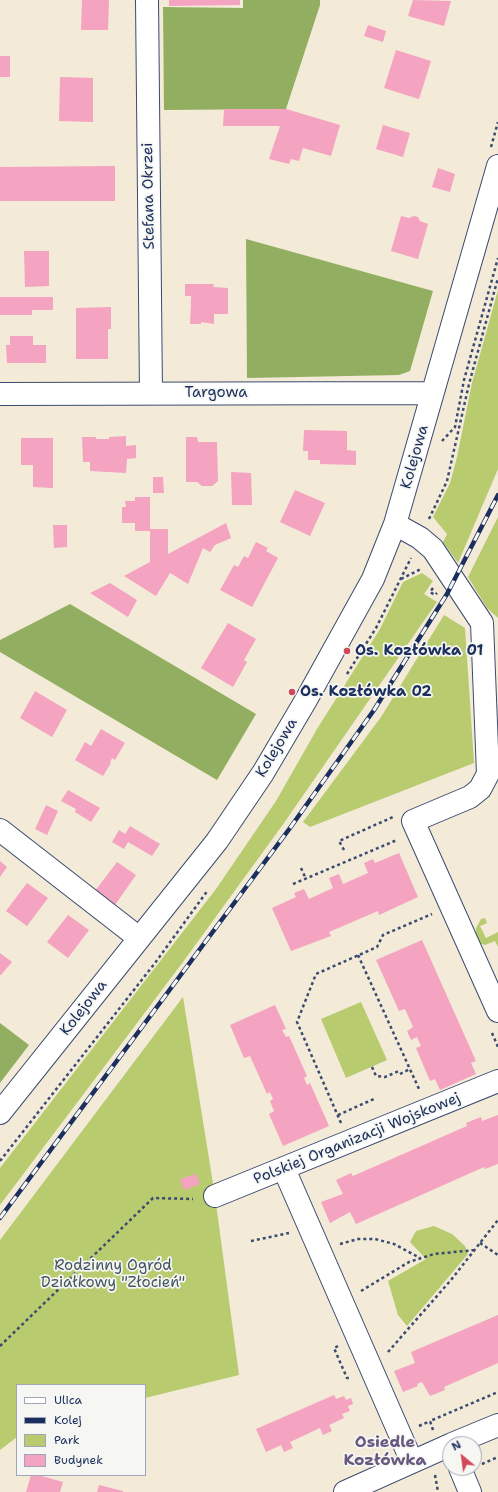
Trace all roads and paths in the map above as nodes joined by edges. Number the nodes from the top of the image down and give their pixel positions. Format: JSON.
{"nodes":[{"id":1,"x":147,"y":0,"type":"edge"},
{"id":2,"x":498,"y":122,"type":"edge"},
{"id":3,"x":494,"y":159,"type":"edge"},
{"id":4,"x":498,"y":258,"type":"edge"},
{"id":5,"x":151,"y":393,"type":"junction"},
{"id":6,"x":432,"y":393,"type":"junction"},
{"id":7,"x":0,"y":394,"type":"edge"},
{"id":8,"x":438,"y":443,"type":"dead end"},
{"id":9,"x":426,"y":514,"type":"dead end"},
{"id":10,"x":395,"y":524,"type":"junction"},
{"id":11,"x":433,"y":549,"type":"junction"},
{"id":12,"x":428,"y":571,"type":"dead end"},
{"id":13,"x":434,"y":587,"type":"dead end"},
{"id":14,"x":438,"y":591,"type":"dead end"},
{"id":15,"x":490,"y":628,"type":"edge"},
{"id":16,"x":395,"y":816,"type":"dead end"},
{"id":17,"x":0,"y":830,"type":"edge"},
{"id":18,"x":401,"y":840,"type":"dead end"},
{"id":19,"x":344,"y":850,"type":"dead end"},
{"id":20,"x":301,"y":868,"type":"dead end"},
{"id":21,"x":306,"y":879,"type":"junction"},
{"id":22,"x":293,"y":884,"type":"dead end"},
{"id":23,"x":432,"y":913,"type":"dead end"},
{"id":24,"x":139,"y":938,"type":"junction"},
{"id":25,"x":358,"y":955,"type":"junction"},
{"id":26,"x":498,"y":1012,"type":"edge"},
{"id":27,"x":492,"y":1032,"type":"dead end"},
{"id":28,"x":498,"y":1047,"type":"edge"},
{"id":29,"x":372,"y":1067,"type":"dead end"},
{"id":30,"x":410,"y":1069,"type":"junction"},
{"id":31,"x":498,"y":1081,"type":"edge"},
{"id":32,"x":426,"y":1086,"type":"dead end"},
{"id":33,"x":376,"y":1098,"type":"dead end"},
{"id":34,"x":0,"y":1113,"type":"edge"},
{"id":35,"x":338,"y":1115,"type":"junction"},
{"id":36,"x":342,"y":1125,"type":"dead end"},
{"id":37,"x":284,"y":1169,"type":"junction"},
{"id":38,"x":215,"y":1196,"type":"joint"},
{"id":39,"x":498,"y":1220,"type":"edge"},
{"id":40,"x":308,"y":1224,"type":"junction"},
{"id":41,"x":251,"y":1241,"type":"dead end"},
{"id":42,"x":480,"y":1243,"type":"junction"},
{"id":43,"x":337,"y":1244,"type":"dead end"},
{"id":44,"x":475,"y":1250,"type":"junction"},
{"id":45,"x":498,"y":1255,"type":"edge"},
{"id":46,"x":420,"y":1259,"type":"junction"},
{"id":47,"x":359,"y":1293,"type":"dead end"},
{"id":48,"x":0,"y":1346,"type":"edge"},
{"id":49,"x":385,"y":1354,"type":"dead end"},
{"id":50,"x":498,"y":1392,"type":"edge"},
{"id":51,"x":498,"y":1424,"type":"edge"},
{"id":52,"x":442,"y":1436,"type":"edge"},
{"id":53,"x":458,"y":1436,"type":"edge"},
{"id":54,"x":442,"y":1442,"type":"edge"},
{"id":55,"x":412,"y":1462,"type":"junction"},
{"id":56,"x":435,"y":1470,"type":"dead end"},
{"id":57,"x":463,"y":1476,"type":"edge"},
{"id":58,"x":345,"y":1492,"type":"edge"},
{"id":59,"x":438,"y":1492,"type":"edge"},
{"id":60,"x":470,"y":1492,"type":"edge"}],
"edges":[{"from":1,"to":5,"type":"street","name":"Stefana Okrzei"},
{"from":2,"to":3,"type":"path"},
{"from":3,"to":6,"type":"street","name":"Kolejowa"},
{"from":4,"to":8,"type":"path"},
{"from":5,"to":6,"type":"street","name":"Targowa"},
{"from":5,"to":7,"type":"street","name":"Targowa"},
{"from":6,"to":10,"type":"street","name":"Kolejowa"},
{"from":9,"to":11,"type":"path"},
{"from":10,"to":11,"type":"street"},
{"from":10,"to":24,"type":"street","name":"Kolejowa"},
{"from":11,"to":12,"type":"path"},
{"from":11,"to":15,"type":"street"},
{"from":13,"to":14,"type":"path"},
{"from":15,"to":26,"type":"street"},
{"from":16,"to":19,"type":"path"},
{"from":17,"to":24,"type":"street"},
{"from":18,"to":21,"type":"path"},
{"from":20,"to":21,"type":"path"},
{"from":21,"to":22,"type":"path"},
{"from":23,"to":25,"type":"path"},
{"from":24,"to":34,"type":"street","name":"Kolejowa"},
{"from":25,"to":30,"type":"path"},
{"from":25,"to":35,"type":"path"},
{"from":27,"to":28,"type":"path"},
{"from":29,"to":30,"type":"path"},
{"from":30,"to":32,"type":"path"},
{"from":31,"to":37,"type":"street","name":"Polskiej Organizacji Wojskowej"},
{"from":33,"to":35,"type":"path"},
{"from":35,"to":36,"type":"path"},
{"from":37,"to":38,"type":"street","name":"Polskiej Organizacji Wojskowej"},
{"from":37,"to":40,"type":"street"},
{"from":38,"to":48,"type":"path"},
{"from":39,"to":42,"type":"path"},
{"from":40,"to":41,"type":"path"},
{"from":40,"to":55,"type":"street"},
{"from":42,"to":44,"type":"path"},
{"from":42,"to":45,"type":"path"},
{"from":43,"to":46,"type":"path"},
{"from":44,"to":46,"type":"path"},
{"from":44,"to":49,"type":"path"},
{"from":46,"to":47,"type":"path"},
{"from":50,"to":52,"type":"path"},
{"from":51,"to":53,"type":"street"},
{"from":54,"to":55,"type":"street"},
{"from":55,"to":58,"type":"street"},
{"from":56,"to":59,"type":"path"},
{"from":57,"to":60,"type":"street"}]}
